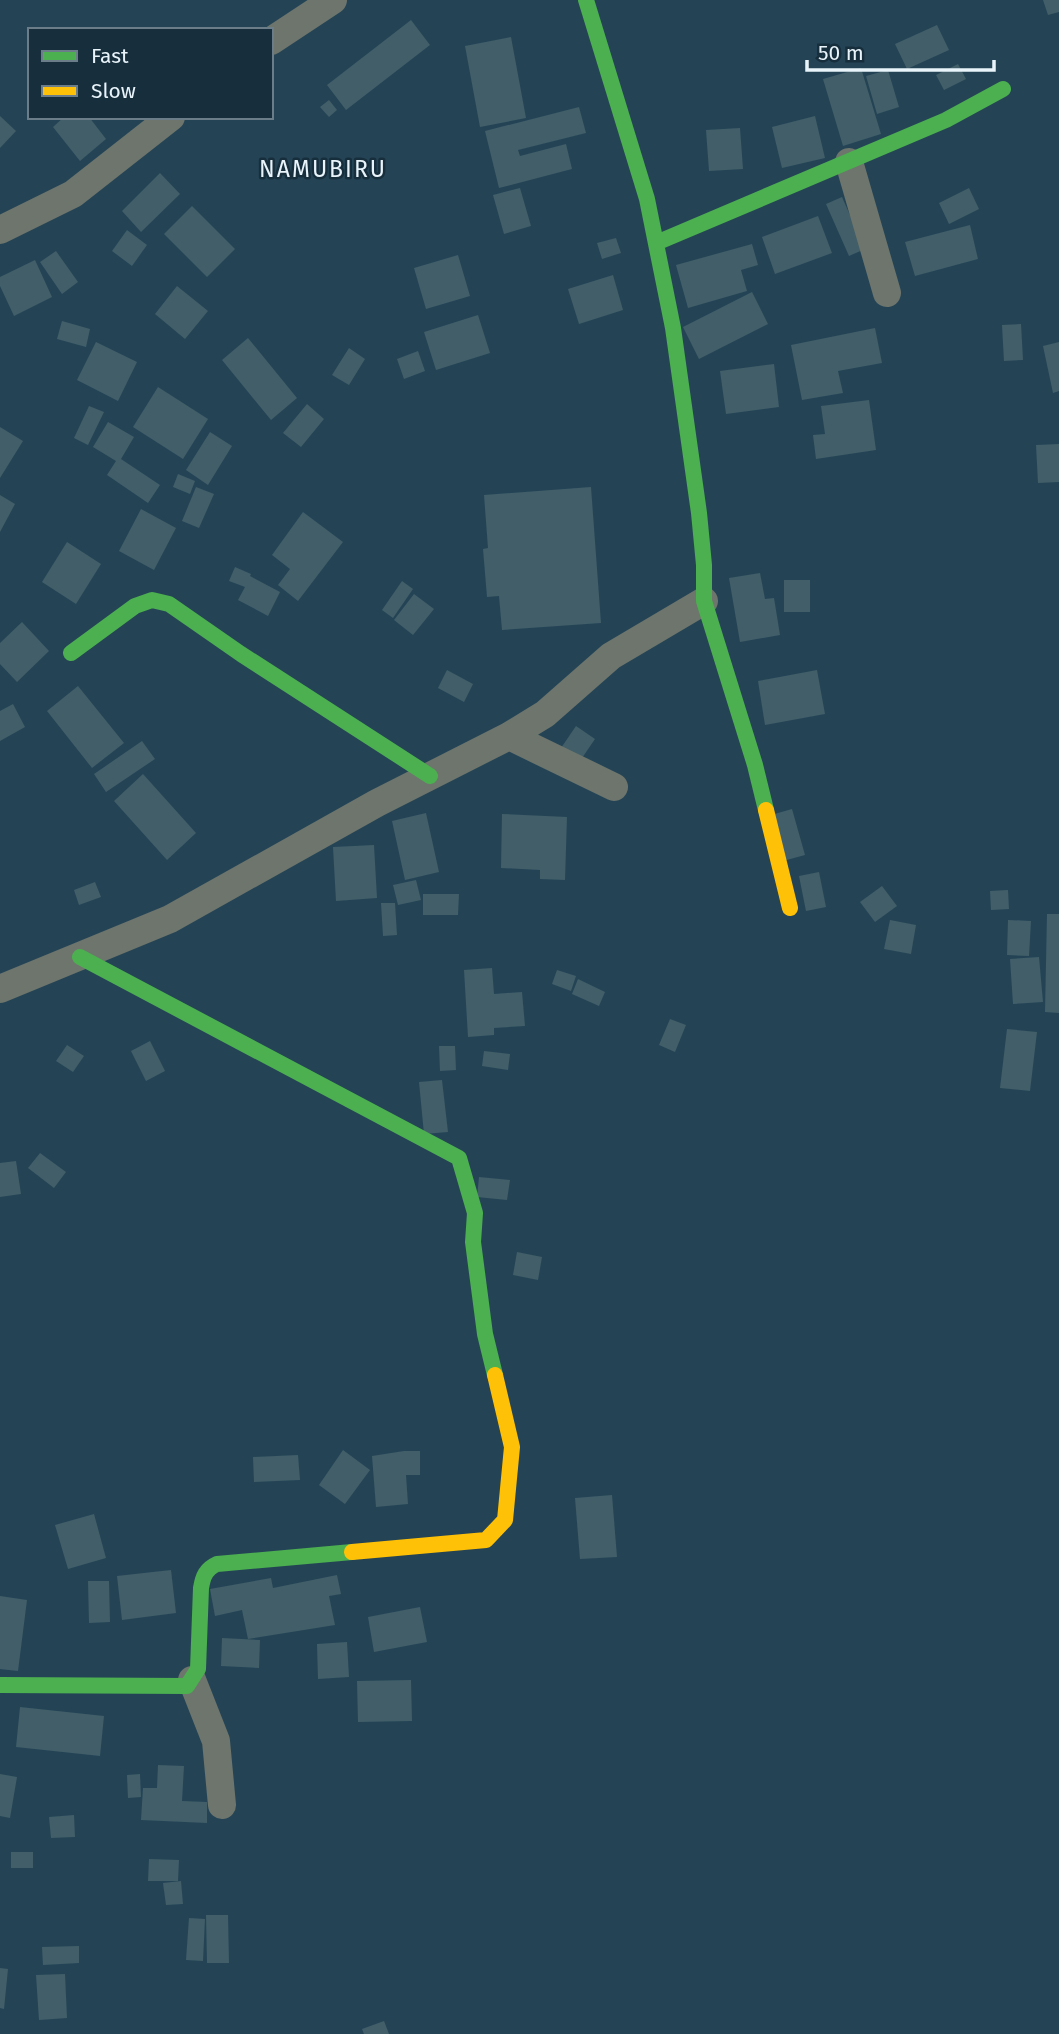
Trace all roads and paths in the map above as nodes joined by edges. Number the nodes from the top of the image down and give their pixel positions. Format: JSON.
{"nodes":[{"id":1,"x":333,"y":0,"type":"edge"},
{"id":2,"x":586,"y":0,"type":"edge"},
{"id":3,"x":273,"y":40,"type":"edge"},
{"id":4,"x":1003,"y":89,"type":"dead end"},
{"id":5,"x":167,"y":119,"type":"edge"},
{"id":6,"x":849,"y":162,"type":"junction"},
{"id":7,"x":0,"y":230,"type":"edge"},
{"id":8,"x":656,"y":243,"type":"junction"},
{"id":9,"x":887,"y":293,"type":"dead end"},
{"id":10,"x":704,"y":601,"type":"junction"},
{"id":11,"x":71,"y":653,"type":"dead end"},
{"id":12,"x":509,"y":736,"type":"junction"},
{"id":13,"x":430,"y":776,"type":"junction"},
{"id":14,"x":614,"y":787,"type":"dead end"},
{"id":15,"x":790,"y":908,"type":"dead end"},
{"id":16,"x":80,"y":957,"type":"junction"},
{"id":17,"x":0,"y":989,"type":"edge"},
{"id":18,"x":192,"y":1680,"type":"junction"},
{"id":19,"x":0,"y":1685,"type":"edge"},
{"id":20,"x":222,"y":1805,"type":"dead end"}],
"edges":[{"from":1,"to":3,"type":"street"},
{"from":2,"to":8,"type":"street"},
{"from":4,"to":6,"type":"street"},
{"from":5,"to":7,"type":"street"},
{"from":6,"to":8,"type":"street"},
{"from":6,"to":9,"type":"street"},
{"from":8,"to":10,"type":"street"},
{"from":10,"to":12,"type":"street"},
{"from":10,"to":15,"type":"street"},
{"from":11,"to":13,"type":"street"},
{"from":12,"to":13,"type":"street"},
{"from":12,"to":14,"type":"street"},
{"from":13,"to":16,"type":"street"},
{"from":16,"to":17,"type":"street"},
{"from":16,"to":18,"type":"street"},
{"from":18,"to":19,"type":"street"},
{"from":18,"to":20,"type":"street"}]}
